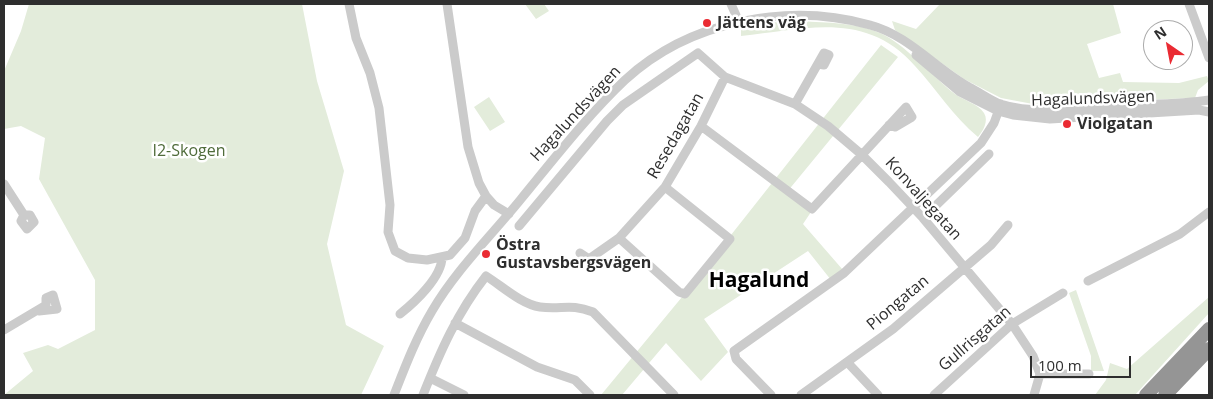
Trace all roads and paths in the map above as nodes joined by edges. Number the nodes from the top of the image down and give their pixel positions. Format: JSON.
{"nodes":[{"id":1,"x":349,"y":4,"type":"edge"},
{"id":2,"x":447,"y":4,"type":"edge"},
{"id":3,"x":731,"y":4,"type":"edge"},
{"id":4,"x":1189,"y":4,"type":"edge"},
{"id":5,"x":739,"y":22,"type":"junction"},
{"id":6,"x":1209,"y":58,"type":"edge"},
{"id":7,"x":818,"y":64,"type":"dead end"},
{"id":8,"x":725,"y":77,"type":"junction"},
{"id":9,"x":1209,"y":100,"type":"edge"},
{"id":10,"x":795,"y":104,"type":"junction"},
{"id":11,"x":999,"y":107,"type":"junction"},
{"id":12,"x":1209,"y":112,"type":"edge"},
{"id":13,"x":889,"y":125,"type":"dead end"},
{"id":14,"x":701,"y":126,"type":"junction"},
{"id":15,"x":861,"y":154,"type":"junction"},
{"id":16,"x":989,"y":154,"type":"dead end"},
{"id":17,"x":4,"y":184,"type":"edge"},
{"id":18,"x":665,"y":187,"type":"junction"},
{"id":19,"x":486,"y":196,"type":"junction"},
{"id":20,"x":913,"y":209,"type":"junction"},
{"id":21,"x":1209,"y":212,"type":"edge"},
{"id":22,"x":509,"y":214,"type":"junction"},
{"id":23,"x":24,"y":215,"type":"dead end"},
{"id":24,"x":923,"y":218,"type":"junction"},
{"id":25,"x":1008,"y":225,"type":"dead end"},
{"id":26,"x":519,"y":226,"type":"dead end"},
{"id":27,"x":619,"y":238,"type":"junction"},
{"id":28,"x":580,"y":253,"type":"dead end"},
{"id":29,"x":442,"y":257,"type":"junction"},
{"id":30,"x":963,"y":268,"type":"junction"},
{"id":31,"x":1088,"y":281,"type":"dead end"},
{"id":32,"x":1063,"y":293,"type":"dead end"},
{"id":33,"x":39,"y":311,"type":"dead end"},
{"id":34,"x":400,"y":314,"type":"dead end"},
{"id":35,"x":455,"y":322,"type":"junction"},
{"id":36,"x":1012,"y":324,"type":"junction"},
{"id":37,"x":1209,"y":329,"type":"edge"},
{"id":38,"x":4,"y":330,"type":"edge"},
{"id":39,"x":1209,"y":349,"type":"edge"},
{"id":40,"x":848,"y":363,"type":"junction"},
{"id":41,"x":1040,"y":374,"type":"junction"},
{"id":42,"x":1089,"y":374,"type":"dead end"},
{"id":43,"x":430,"y":378,"type":"junction"},
{"id":44,"x":666,"y":391,"type":"edge"},
{"id":45,"x":394,"y":395,"type":"edge"},
{"id":46,"x":423,"y":395,"type":"edge"},
{"id":47,"x":464,"y":395,"type":"edge"},
{"id":48,"x":590,"y":395,"type":"edge"},
{"id":49,"x":674,"y":395,"type":"edge"},
{"id":50,"x":771,"y":395,"type":"edge"},
{"id":51,"x":801,"y":395,"type":"edge"},
{"id":52,"x":878,"y":395,"type":"edge"},
{"id":53,"x":934,"y":395,"type":"edge"},
{"id":54,"x":1034,"y":395,"type":"edge"},
{"id":55,"x":1146,"y":395,"type":"edge"},
{"id":56,"x":1165,"y":395,"type":"edge"}],
"edges":[{"from":1,"to":29,"type":"street"},
{"from":2,"to":19,"type":"street"},
{"from":3,"to":5,"type":"street"},
{"from":4,"to":6,"type":"street"},
{"from":5,"to":11,"type":"street","name":"Hagalundsvägen"},
{"from":5,"to":22,"type":"street","name":"Hagalundsvägen"},
{"from":7,"to":10,"type":"street"},
{"from":8,"to":10,"type":"street","name":"Konvaljegatan"},
{"from":8,"to":14,"type":"street","name":"Resedagatan"},
{"from":8,"to":26,"type":"street"},
{"from":9,"to":11,"type":"street","name":"Hagalundsvägen"},
{"from":10,"to":15,"type":"street","name":"Konvaljegatan"},
{"from":11,"to":12,"type":"street","name":"Hagalundsvägen"},
{"from":11,"to":20,"type":"street"},
{"from":13,"to":15,"type":"street"},
{"from":14,"to":15,"type":"street"},
{"from":14,"to":18,"type":"street","name":"Resedagatan"},
{"from":15,"to":20,"type":"street","name":"Konvaljegatan"},
{"from":16,"to":24,"type":"street"},
{"from":17,"to":23,"type":"street"},
{"from":18,"to":27,"type":"street","name":"Resedagatan"},
{"from":18,"to":27,"type":"street"},
{"from":19,"to":22,"type":"street"},
{"from":19,"to":29,"type":"street"},
{"from":20,"to":24,"type":"street","name":"Konvaljegatan"},
{"from":20,"to":50,"type":"street"},
{"from":21,"to":31,"type":"street"},
{"from":22,"to":45,"type":"street","name":"Hagalundsvägen"},
{"from":24,"to":30,"type":"street","name":"Konvaljegatan"},
{"from":25,"to":30,"type":"street","name":"Piongatan"},
{"from":27,"to":28,"type":"street","name":"Resedagatan"},
{"from":29,"to":34,"type":"street"},
{"from":30,"to":36,"type":"street","name":"Konvaljegatan"},
{"from":30,"to":40,"type":"street","name":"Piongatan"},
{"from":32,"to":36,"type":"street","name":"Gullrisgatan"},
{"from":33,"to":38,"type":"street"},
{"from":35,"to":43,"type":"street"},
{"from":35,"to":44,"type":"street"},
{"from":35,"to":48,"type":"street"},
{"from":36,"to":41,"type":"street","name":"Konvaljegatan"},
{"from":36,"to":53,"type":"street","name":"Gullrisgatan"},
{"from":37,"to":55,"type":"highway"},
{"from":39,"to":56,"type":"highway"},
{"from":40,"to":51,"type":"street","name":"Piongatan"},
{"from":40,"to":52,"type":"street"},
{"from":41,"to":42,"type":"street"},
{"from":41,"to":54,"type":"street"},
{"from":43,"to":46,"type":"street"},
{"from":43,"to":47,"type":"street"},
{"from":44,"to":49,"type":"street"}]}
